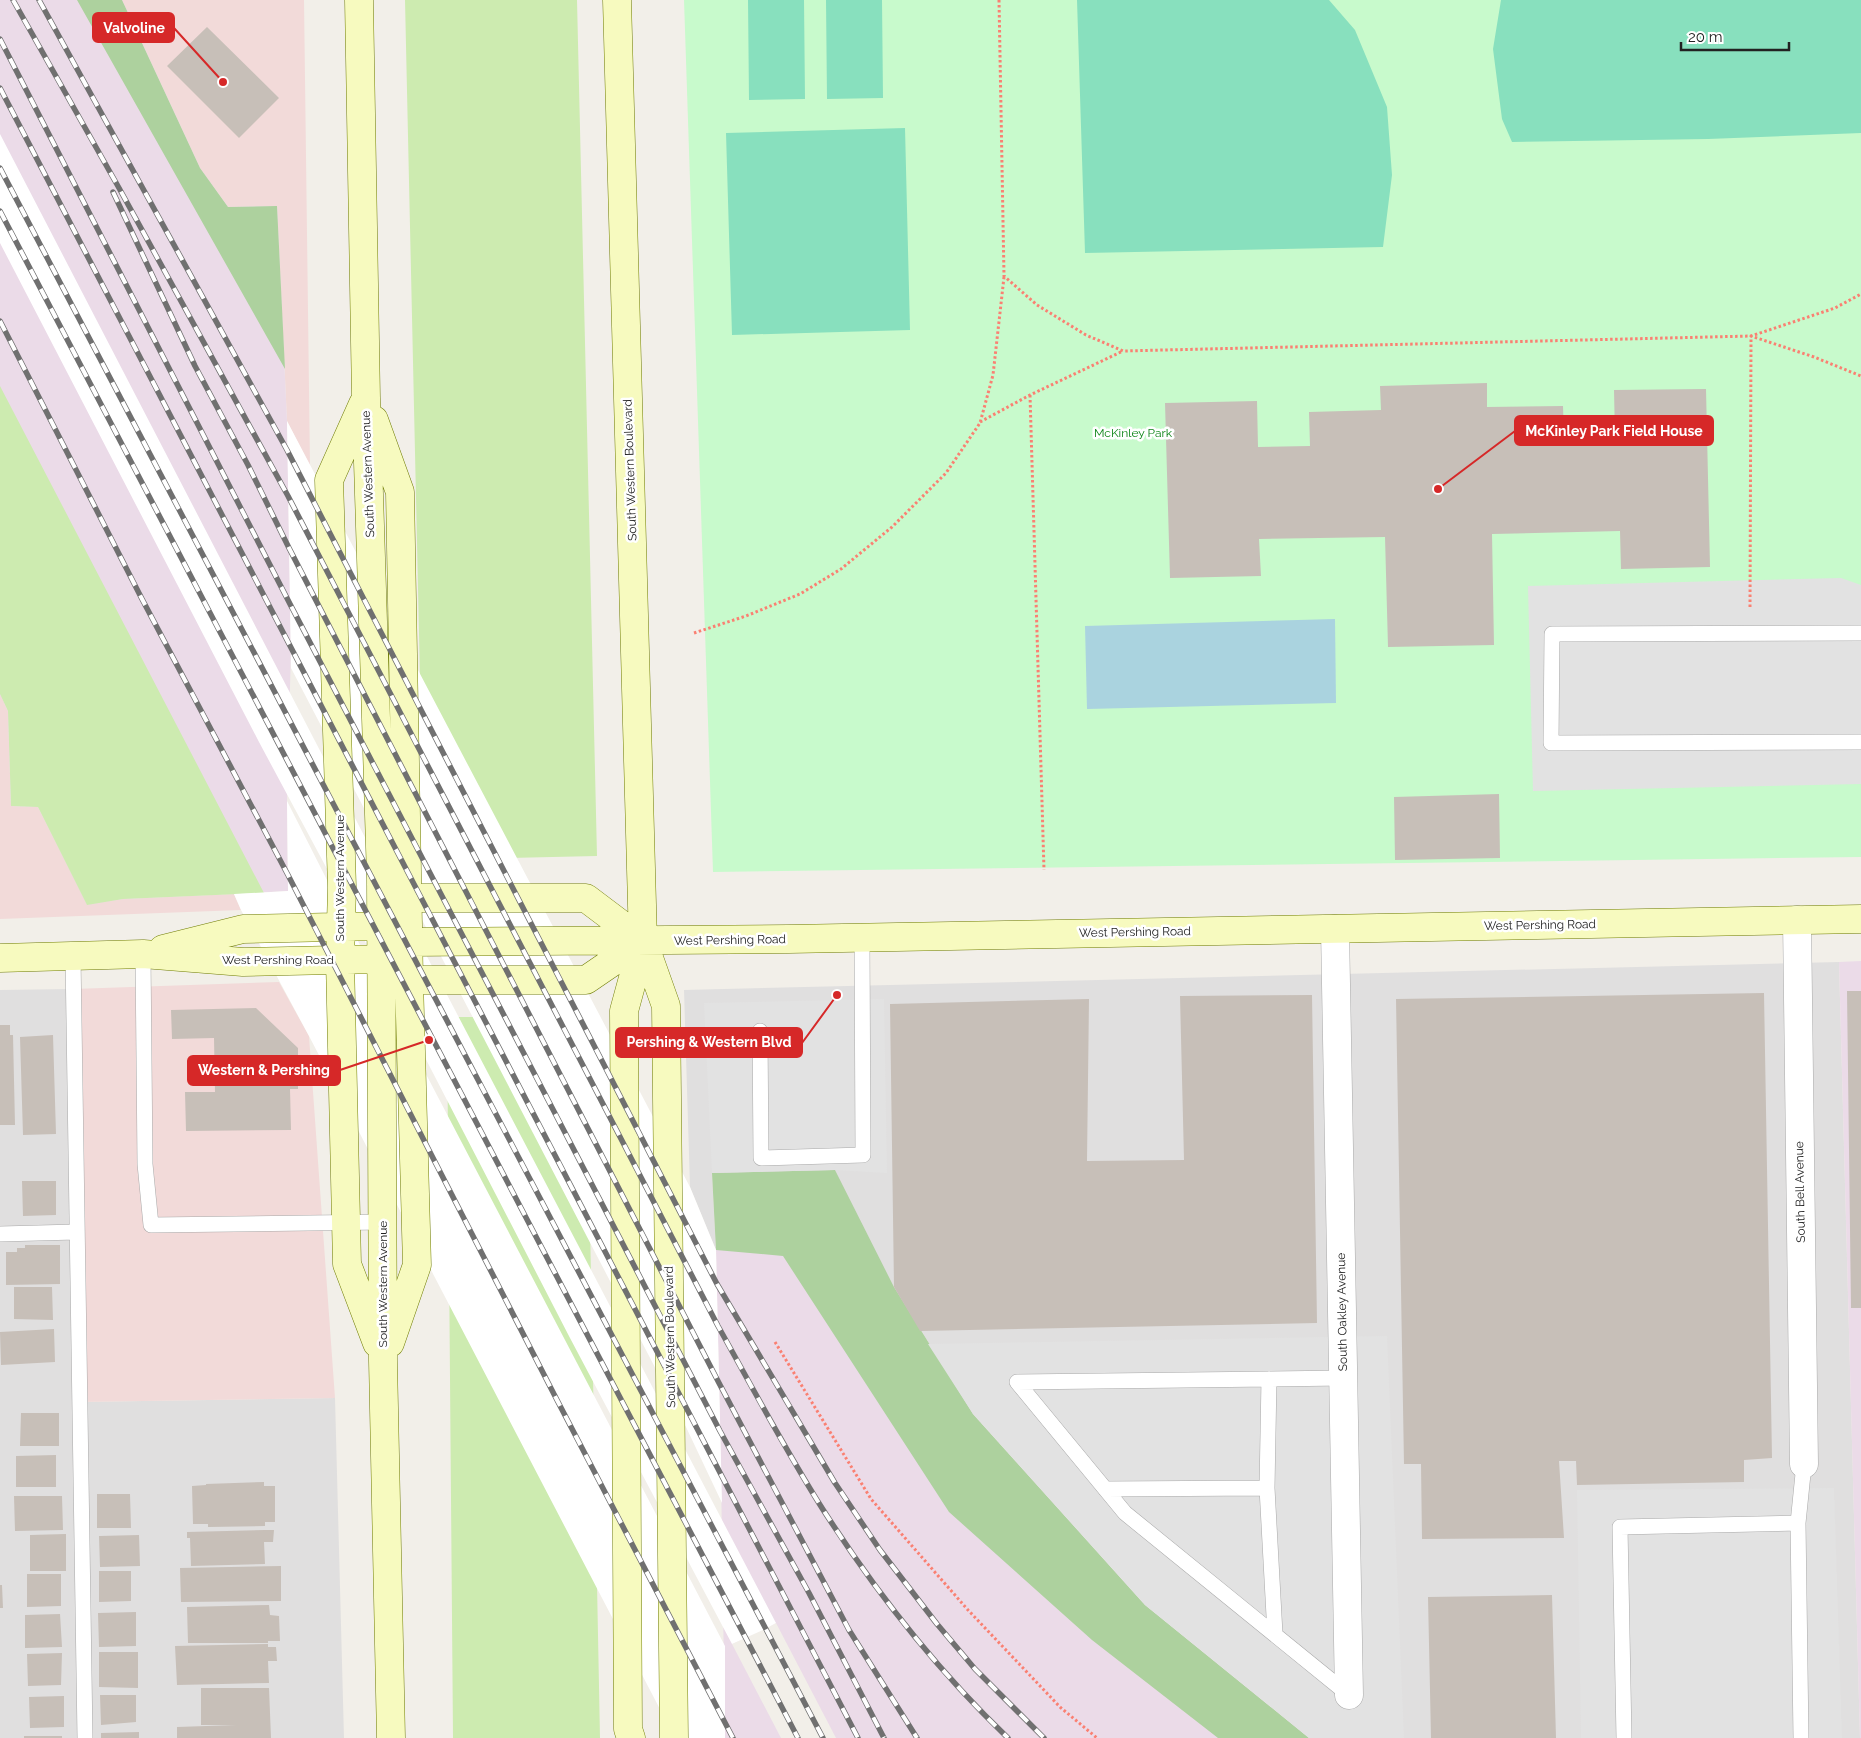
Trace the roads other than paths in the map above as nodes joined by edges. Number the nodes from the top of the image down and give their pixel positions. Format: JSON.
{"nodes":[{"id":1,"x":359,"y":0,"type":"edge"},
{"id":2,"x":617,"y":0,"type":"edge"},
{"id":3,"x":366,"y":398,"type":"junction"},
{"id":4,"x":1861,"y":633,"type":"edge"},
{"id":5,"x":1861,"y":742,"type":"edge"},
{"id":6,"x":407,"y":898,"type":"junction"},
{"id":7,"x":1861,"y":919,"type":"edge"},
{"id":8,"x":1797,"y":920,"type":"junction"},
{"id":9,"x":340,"y":926,"type":"junction"},
{"id":10,"x":381,"y":926,"type":"junction"},
{"id":11,"x":1335,"y":929,"type":"junction"},
{"id":12,"x":862,"y":937,"type":"junction"},
{"id":13,"x":643,"y":941,"type":"junction"},
{"id":14,"x":409,"y":942,"type":"junction"},
{"id":15,"x":142,"y":954,"type":"junction"},
{"id":16,"x":72,"y":956,"type":"junction"},
{"id":17,"x":0,"y":958,"type":"edge"},
{"id":18,"x":381,"y":959,"type":"junction"},
{"id":19,"x":340,"y":960,"type":"junction"},
{"id":20,"x":409,"y":980,"type":"junction"},
{"id":21,"x":760,"y":1031,"type":"dead end"},
{"id":22,"x":346,"y":1222,"type":"junction"},
{"id":23,"x":383,"y":1222,"type":"junction"},
{"id":24,"x":76,"y":1232,"type":"junction"},
{"id":25,"x":0,"y":1234,"type":"edge"},
{"id":26,"x":383,"y":1361,"type":"junction"},
{"id":27,"x":1344,"y":1378,"type":"junction"},
{"id":28,"x":1269,"y":1379,"type":"junction"},
{"id":29,"x":1804,"y":1464,"type":"joint"},
{"id":30,"x":1267,"y":1488,"type":"junction"},
{"id":31,"x":1105,"y":1489,"type":"junction"},
{"id":32,"x":1798,"y":1523,"type":"junction"},
{"id":33,"x":1275,"y":1634,"type":"junction"},
{"id":34,"x":1349,"y":1695,"type":"joint"},
{"id":35,"x":85,"y":1738,"type":"edge"},
{"id":36,"x":391,"y":1738,"type":"edge"},
{"id":37,"x":631,"y":1738,"type":"edge"},
{"id":38,"x":674,"y":1738,"type":"edge"},
{"id":39,"x":1624,"y":1738,"type":"edge"},
{"id":40,"x":1801,"y":1738,"type":"edge"}],
"edges":[{"from":1,"to":3,"type":"main road","name":"South Western Avenue"},
{"from":2,"to":13,"type":"main road","name":"South Western Boulevard"},
{"from":3,"to":6,"type":"main road","name":"South Western Avenue"},
{"from":3,"to":9,"type":"main road","name":"South Western Avenue"},
{"from":3,"to":10,"type":"main road","name":"South Western Avenue"},
{"from":4,"to":5,"type":"lane"},
{"from":6,"to":13,"type":"main road"},
{"from":6,"to":14,"type":"main road","name":"South Western Avenue"},
{"from":7,"to":8,"type":"main road","name":"West Pershing Road"},
{"from":8,"to":11,"type":"main road","name":"West Pershing Road"},
{"from":8,"to":29,"type":"street","name":"South Bell Avenue"},
{"from":9,"to":10,"type":"main road","name":"West Pershing Road"},
{"from":9,"to":15,"type":"main road","name":"West Pershing Road"},
{"from":9,"to":19,"type":"main road","name":"South Western Avenue"},
{"from":10,"to":14,"type":"main road","name":"West Pershing Road"},
{"from":10,"to":18,"type":"main road","name":"South Western Avenue"},
{"from":11,"to":12,"type":"main road","name":"West Pershing Road"},
{"from":11,"to":27,"type":"street","name":"South Oakley Avenue"},
{"from":12,"to":13,"type":"main road","name":"West Pershing Road"},
{"from":12,"to":21,"type":"lane"},
{"from":13,"to":14,"type":"main road","name":"West Pershing Road"},
{"from":13,"to":20,"type":"main road"},
{"from":13,"to":37,"type":"main road","name":"South Western Boulevard"},
{"from":13,"to":38,"type":"main road","name":"South Western Boulevard"},
{"from":14,"to":18,"type":"main road","name":"West Pershing Road"},
{"from":14,"to":20,"type":"main road","name":"South Western Avenue"},
{"from":15,"to":16,"type":"main road","name":"West Pershing Road"},
{"from":15,"to":19,"type":"main road","name":"West Pershing Road"},
{"from":15,"to":22,"type":"lane"},
{"from":16,"to":17,"type":"main road","name":"West Pershing Road"},
{"from":16,"to":24,"type":"lane"},
{"from":18,"to":19,"type":"main road","name":"West Pershing Road"},
{"from":18,"to":23,"type":"main road","name":"South Western Avenue"},
{"from":19,"to":22,"type":"main road","name":"South Western Avenue"},
{"from":20,"to":26,"type":"main road","name":"South Western Avenue"},
{"from":22,"to":23,"type":"lane"},
{"from":22,"to":26,"type":"main road","name":"South Western Avenue"},
{"from":23,"to":26,"type":"main road","name":"South Western Avenue"},
{"from":24,"to":25,"type":"lane"},
{"from":24,"to":35,"type":"lane"},
{"from":26,"to":36,"type":"main road","name":"South Western Avenue"},
{"from":27,"to":28,"type":"lane"},
{"from":27,"to":34,"type":"street","name":"South Oakley Avenue"},
{"from":28,"to":30,"type":"lane"},
{"from":28,"to":31,"type":"lane"},
{"from":29,"to":32,"type":"lane"},
{"from":30,"to":31,"type":"lane"},
{"from":30,"to":33,"type":"lane"},
{"from":31,"to":33,"type":"lane"},
{"from":32,"to":39,"type":"lane"},
{"from":32,"to":40,"type":"lane"},
{"from":33,"to":34,"type":"lane"}]}
